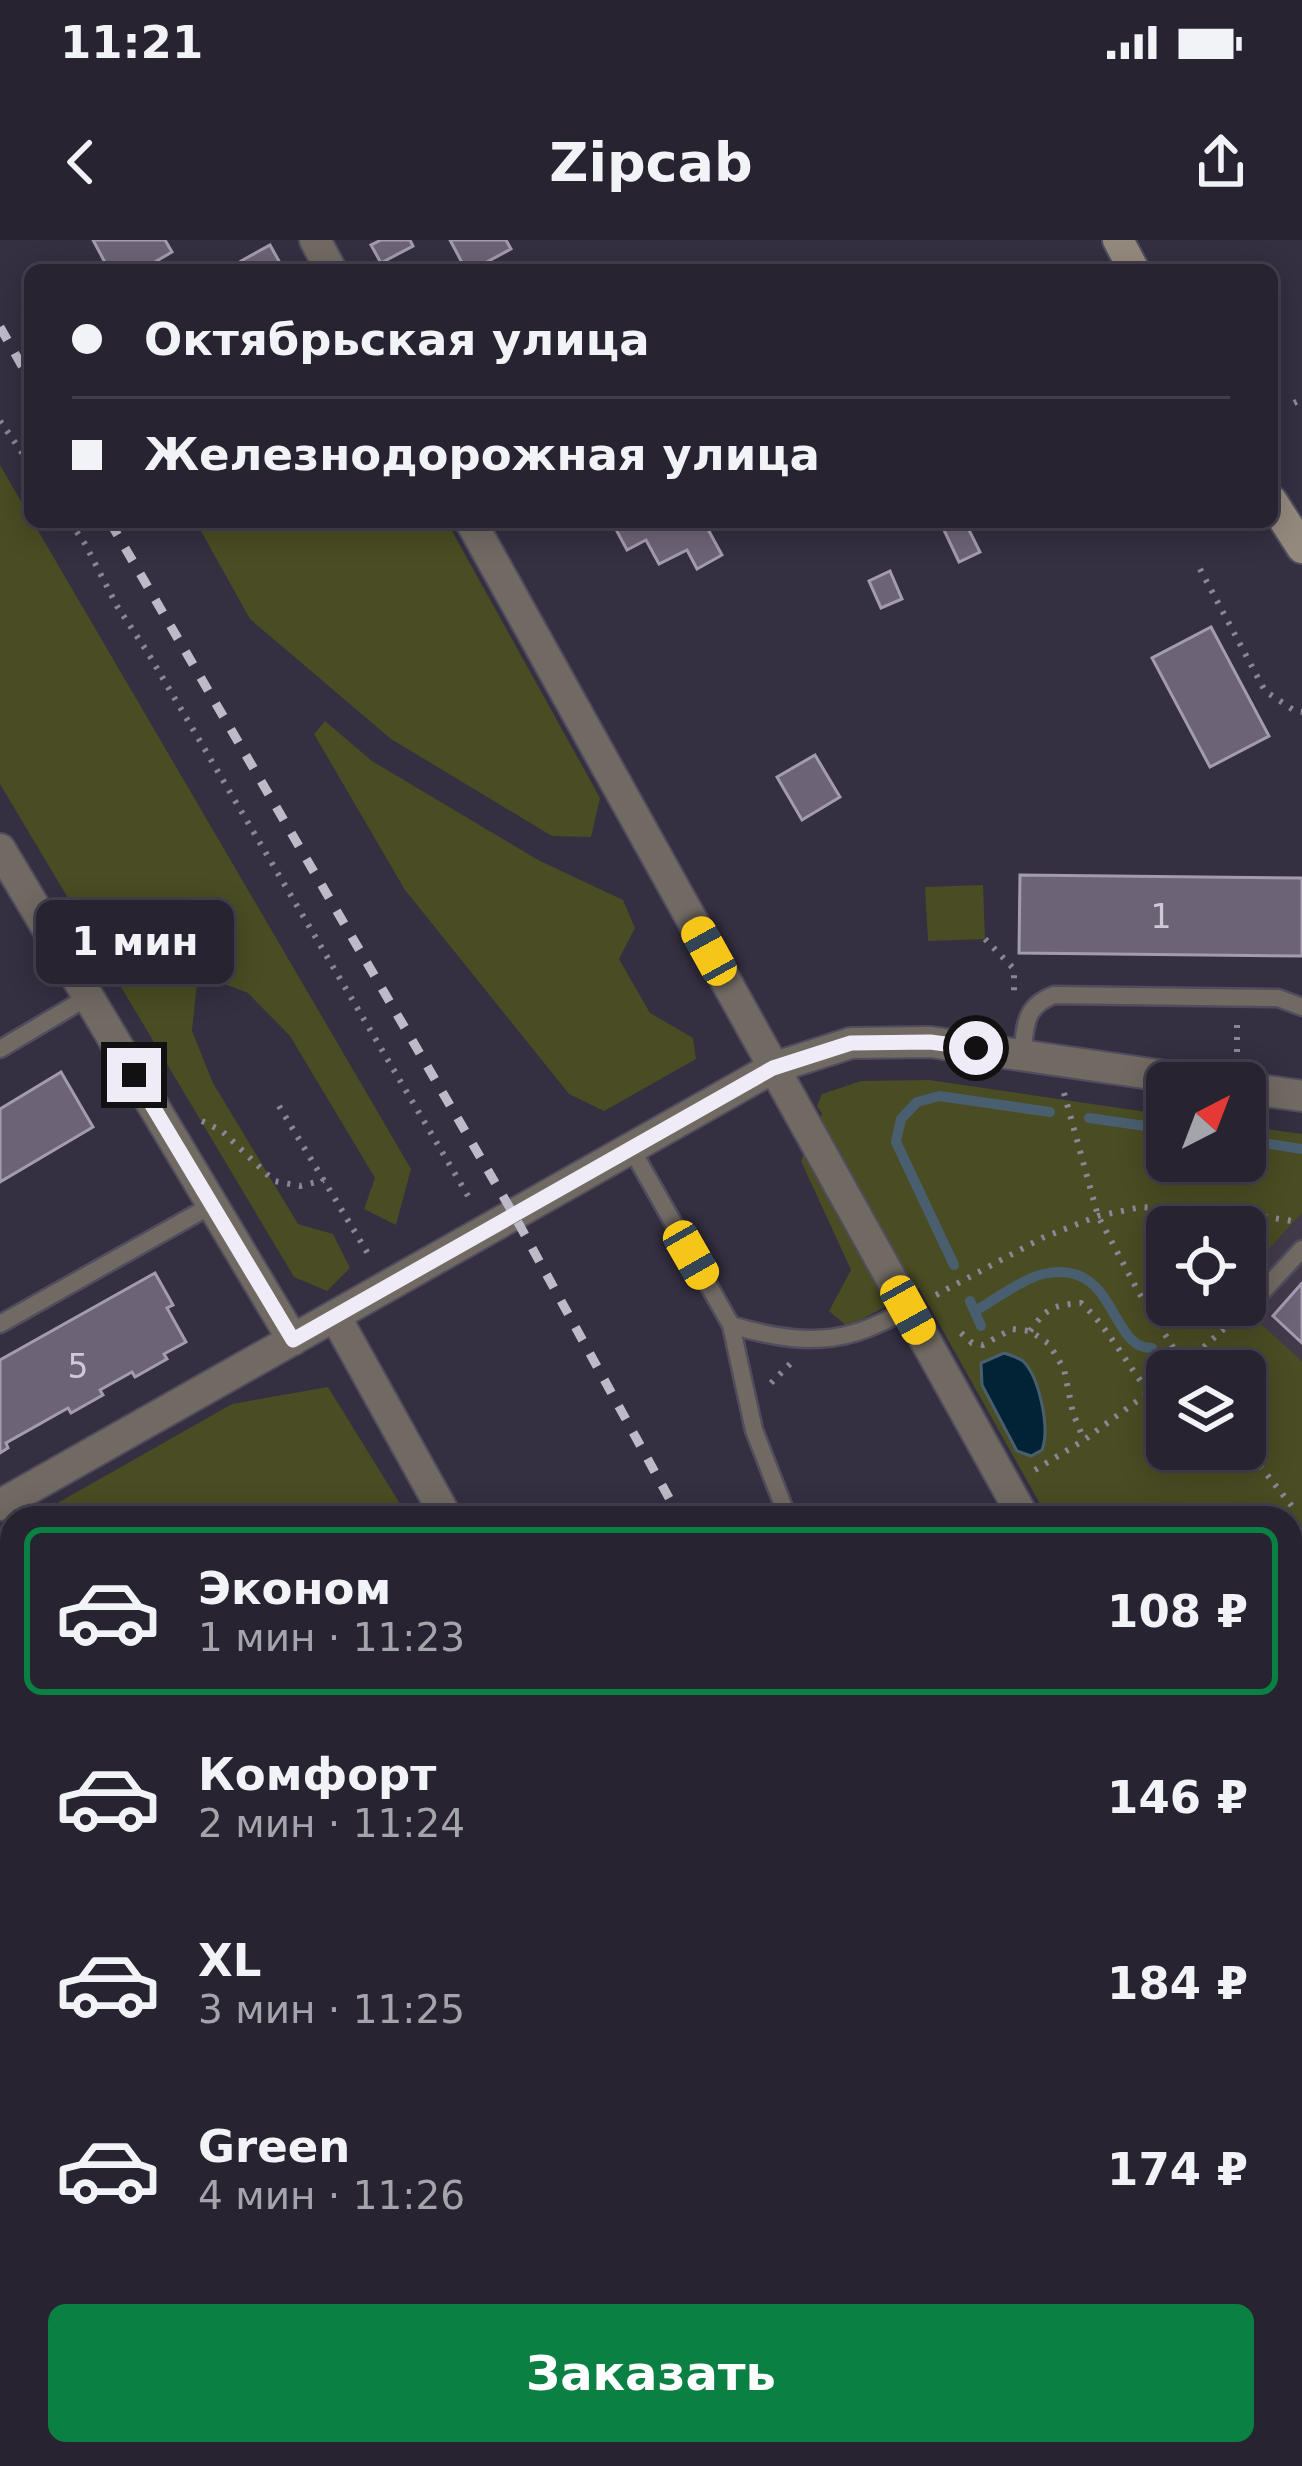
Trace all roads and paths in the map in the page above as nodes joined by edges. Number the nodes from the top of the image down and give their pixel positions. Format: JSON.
{"nodes":[{"id":1,"x":0,"y":421,"type":"edge"},
{"id":2,"x":24,"y":455,"type":"edge"},
{"id":3,"x":1278,"y":510,"type":"edge"},
{"id":4,"x":74,"y":528,"type":"edge"},
{"id":5,"x":474,"y":528,"type":"edge"},
{"id":6,"x":1302,"y":548,"type":"edge"},
{"id":7,"x":1201,"y":569,"type":"dead end"},
{"id":8,"x":1302,"y":712,"type":"edge"},
{"id":9,"x":0,"y":849,"type":"edge"},
{"id":10,"x":985,"y":939,"type":"dead end"},
{"id":11,"x":1014,"y":969,"type":"dead end"},
{"id":12,"x":88,"y":997,"type":"junction"},
{"id":13,"x":1237,"y":1006,"type":"dead end"},
{"id":14,"x":1302,"y":1007,"type":"edge"},
{"id":15,"x":0,"y":1049,"type":"edge"},
{"id":16,"x":1237,"y":1052,"type":"dead end"},
{"id":17,"x":1022,"y":1055,"type":"junction"},
{"id":18,"x":773,"y":1068,"type":"junction"},
{"id":19,"x":1146,"y":1073,"type":"edge"},
{"id":20,"x":1064,"y":1089,"type":"dead end"},
{"id":21,"x":1266,"y":1091,"type":"edge"},
{"id":22,"x":1302,"y":1096,"type":"edge"},
{"id":23,"x":280,"y":1106,"type":"dead end"},
{"id":24,"x":158,"y":1114,"type":"junction"},
{"id":25,"x":631,"y":1148,"type":"junction"},
{"id":26,"x":324,"y":1180,"type":"junction"},
{"id":27,"x":212,"y":1205,"type":"junction"},
{"id":28,"x":1098,"y":1216,"type":"junction"},
{"id":29,"x":501,"y":1222,"type":"junction"},
{"id":30,"x":1302,"y":1222,"type":"edge"},
{"id":31,"x":1302,"y":1249,"type":"edge"},
{"id":32,"x":388,"y":1286,"type":"junction"},
{"id":33,"x":1266,"y":1289,"type":"edge"},
{"id":34,"x":908,"y":1310,"type":"junction"},
{"id":35,"x":335,"y":1316,"type":"junction"},
{"id":36,"x":0,"y":1324,"type":"edge"},
{"id":37,"x":731,"y":1325,"type":"junction"},
{"id":38,"x":1229,"y":1326,"type":"edge"},
{"id":39,"x":1030,"y":1330,"type":"junction"},
{"id":40,"x":960,"y":1333,"type":"dead end"},
{"id":41,"x":816,"y":1339,"type":"junction"},
{"id":42,"x":293,"y":1340,"type":"junction"},
{"id":43,"x":1172,"y":1350,"type":"edge"},
{"id":44,"x":1203,"y":1350,"type":"edge"},
{"id":45,"x":1146,"y":1388,"type":"edge"},
{"id":46,"x":1146,"y":1396,"type":"edge"},
{"id":47,"x":754,"y":1430,"type":"junction"},
{"id":48,"x":1084,"y":1440,"type":"junction"},
{"id":49,"x":1263,"y":1470,"type":"edge"},
{"id":50,"x":1006,"y":1487,"type":"junction"},
{"id":51,"x":0,"y":1505,"type":"edge"},
{"id":52,"x":440,"y":1506,"type":"edge"},
{"id":53,"x":783,"y":1506,"type":"edge"},
{"id":54,"x":1017,"y":1506,"type":"edge"},
{"id":55,"x":1292,"y":1506,"type":"edge"}],
"edges":[{"from":1,"to":2,"type":"path"},
{"from":3,"to":6,"type":"street"},
{"from":4,"to":29,"type":"path"},
{"from":5,"to":18,"type":"street"},
{"from":7,"to":8,"type":"path"},
{"from":9,"to":12,"type":"street"},
{"from":10,"to":11,"type":"path"},
{"from":12,"to":15,"type":"lane"},
{"from":12,"to":24,"type":"street"},
{"from":13,"to":16,"type":"path"},
{"from":14,"to":17,"type":"lane"},
{"from":17,"to":18,"type":"street"},
{"from":17,"to":19,"type":"street"},
{"from":18,"to":25,"type":"street"},
{"from":18,"to":34,"type":"street"},
{"from":20,"to":28,"type":"path"},
{"from":21,"to":22,"type":"street"},
{"from":23,"to":26,"type":"path"},
{"from":24,"to":26,"type":"path"},
{"from":24,"to":27,"type":"street"},
{"from":25,"to":29,"type":"street"},
{"from":25,"to":37,"type":"lane"},
{"from":26,"to":32,"type":"path"},
{"from":27,"to":36,"type":"lane"},
{"from":27,"to":42,"type":"street"},
{"from":28,"to":30,"type":"path"},
{"from":28,"to":34,"type":"path"},
{"from":28,"to":43,"type":"path"},
{"from":29,"to":32,"type":"street"},
{"from":31,"to":33,"type":"lane"},
{"from":32,"to":35,"type":"street"},
{"from":34,"to":41,"type":"lane"},
{"from":34,"to":50,"type":"street"},
{"from":35,"to":42,"type":"street"},
{"from":35,"to":52,"type":"street"},
{"from":37,"to":41,"type":"lane"},
{"from":37,"to":47,"type":"lane"},
{"from":38,"to":44,"type":"path"},
{"from":39,"to":40,"type":"path"},
{"from":39,"to":45,"type":"path"},
{"from":39,"to":48,"type":"path"},
{"from":41,"to":47,"type":"path"},
{"from":42,"to":51,"type":"street"},
{"from":46,"to":48,"type":"path"},
{"from":47,"to":53,"type":"lane"},
{"from":48,"to":50,"type":"path"},
{"from":49,"to":55,"type":"path"},
{"from":50,"to":54,"type":"street"}]}
